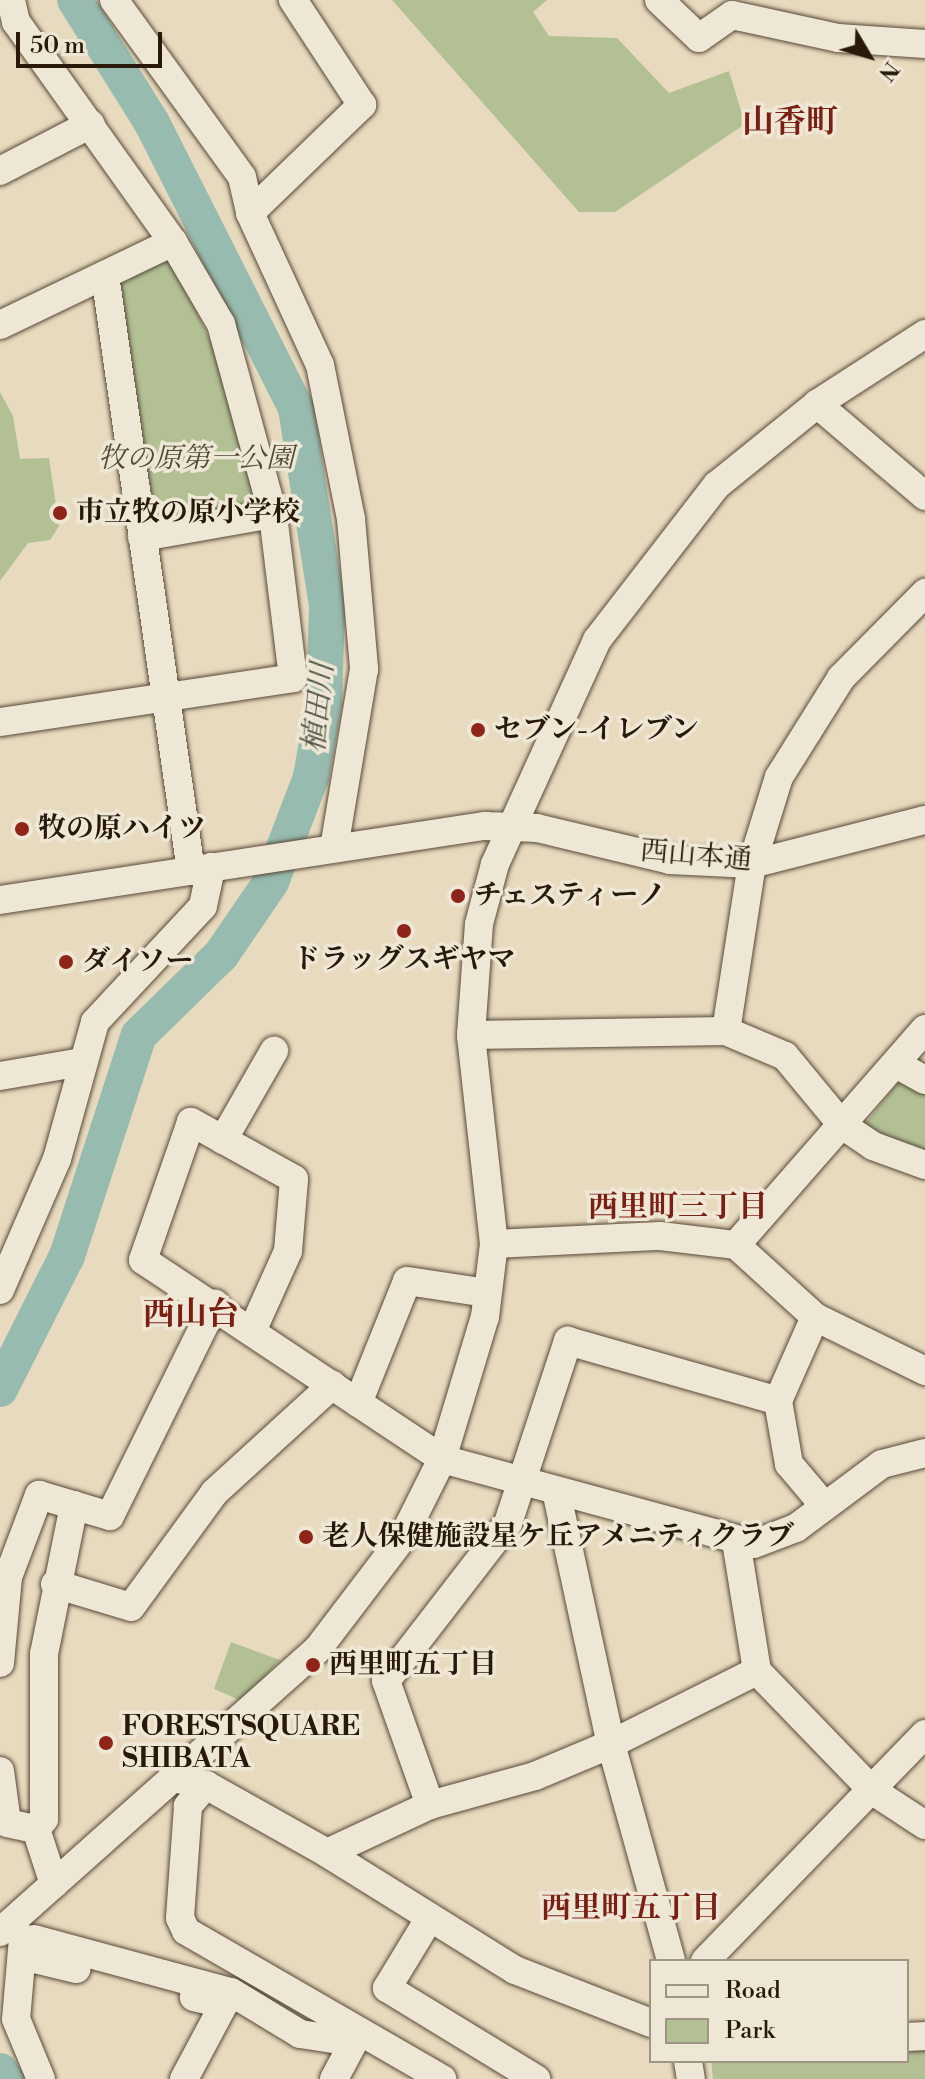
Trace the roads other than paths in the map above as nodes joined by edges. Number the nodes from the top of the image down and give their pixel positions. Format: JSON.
{"nodes":[{"id":1,"x":114,"y":0,"type":"edge"},
{"id":2,"x":293,"y":0,"type":"edge"},
{"id":3,"x":659,"y":0,"type":"edge"},
{"id":4,"x":9,"y":17,"type":"edge"},
{"id":5,"x":925,"y":44,"type":"edge"},
{"id":6,"x":91,"y":124,"type":"junction"},
{"id":7,"x":0,"y":171,"type":"edge"},
{"id":8,"x":250,"y":213,"type":"junction"},
{"id":9,"x":173,"y":242,"type":"junction"},
{"id":10,"x":105,"y":275,"type":"junction"},
{"id":11,"x":0,"y":325,"type":"edge"},
{"id":12,"x":925,"y":334,"type":"edge"},
{"id":13,"x":817,"y":404,"type":"junction"},
{"id":14,"x":925,"y":496,"type":"edge"},
{"id":15,"x":273,"y":514,"type":"junction"},
{"id":16,"x":142,"y":537,"type":"junction"},
{"id":17,"x":925,"y":593,"type":"edge"},
{"id":18,"x":164,"y":698,"type":"junction"},
{"id":19,"x":0,"y":722,"type":"edge"},
{"id":20,"x":925,"y":820,"type":"edge"},
{"id":21,"x":512,"y":824,"type":"junction"},
{"id":22,"x":331,"y":850,"type":"junction"},
{"id":23,"x":752,"y":864,"type":"junction"},
{"id":24,"x":201,"y":869,"type":"junction"},
{"id":25,"x":0,"y":900,"type":"edge"},
{"id":26,"x":925,"y":1029,"type":"edge"},
{"id":27,"x":726,"y":1031,"type":"junction"},
{"id":28,"x":471,"y":1035,"type":"junction"},
{"id":29,"x":274,"y":1051,"type":"dead end"},
{"id":30,"x":82,"y":1062,"type":"junction"},
{"id":31,"x":896,"y":1064,"type":"junction"},
{"id":32,"x":0,"y":1076,"type":"edge"},
{"id":33,"x":925,"y":1080,"type":"edge"},
{"id":34,"x":842,"y":1125,"type":"junction"},
{"id":35,"x":223,"y":1140,"type":"junction"},
{"id":36,"x":925,"y":1165,"type":"edge"},
{"id":37,"x":494,"y":1244,"type":"junction"},
{"id":38,"x":736,"y":1245,"type":"junction"},
{"id":39,"x":9,"y":1246,"type":"edge"},
{"id":40,"x":0,"y":1290,"type":"edge"},
{"id":41,"x":487,"y":1293,"type":"junction"},
{"id":42,"x":215,"y":1304,"type":"junction"},
{"id":43,"x":815,"y":1317,"type":"junction"},
{"id":44,"x":253,"y":1329,"type":"junction"},
{"id":45,"x":925,"y":1371,"type":"edge"},
{"id":46,"x":332,"y":1385,"type":"junction"},
{"id":47,"x":778,"y":1401,"type":"junction"},
{"id":48,"x":358,"y":1403,"type":"junction"},
{"id":49,"x":925,"y":1453,"type":"edge"},
{"id":50,"x":442,"y":1459,"type":"junction"},
{"id":51,"x":519,"y":1481,"type":"junction"},
{"id":52,"x":557,"y":1495,"type":"junction"},
{"id":53,"x":822,"y":1503,"type":"junction"},
{"id":54,"x":74,"y":1505,"type":"junction"},
{"id":55,"x":736,"y":1541,"type":"junction"},
{"id":56,"x":55,"y":1584,"type":"junction"},
{"id":57,"x":0,"y":1663,"type":"edge"},
{"id":58,"x":757,"y":1671,"type":"junction"},
{"id":59,"x":925,"y":1734,"type":"edge"},
{"id":60,"x":611,"y":1744,"type":"junction"},
{"id":61,"x":0,"y":1771,"type":"edge"},
{"id":62,"x":178,"y":1779,"type":"junction"},
{"id":63,"x":206,"y":1785,"type":"junction"},
{"id":64,"x":873,"y":1791,"type":"junction"},
{"id":65,"x":430,"y":1805,"type":"junction"},
{"id":66,"x":925,"y":1825,"type":"edge"},
{"id":67,"x":36,"y":1829,"type":"junction"},
{"id":68,"x":327,"y":1853,"type":"junction"},
{"id":69,"x":54,"y":1884,"type":"junction"},
{"id":70,"x":429,"y":1919,"type":"junction"},
{"id":71,"x":17,"y":1934,"type":"edge"},
{"id":72,"x":670,"y":1959,"type":"edge"},
{"id":73,"x":707,"y":1959,"type":"edge"},
{"id":74,"x":649,"y":2022,"type":"edge"},
{"id":75,"x":356,"y":2032,"type":"junction"},
{"id":76,"x":41,"y":2079,"type":"edge"},
{"id":77,"x":184,"y":2079,"type":"edge"},
{"id":78,"x":334,"y":2079,"type":"edge"},
{"id":79,"x":442,"y":2079,"type":"edge"},
{"id":80,"x":536,"y":2079,"type":"edge"}],
"edges":[{"from":1,"to":8,"type":"street"},
{"from":2,"to":8,"type":"street"},
{"from":3,"to":5,"type":"street"},
{"from":4,"to":6,"type":"street"},
{"from":6,"to":7,"type":"street"},
{"from":6,"to":9,"type":"street"},
{"from":8,"to":22,"type":"street"},
{"from":9,"to":10,"type":"street"},
{"from":9,"to":15,"type":"street"},
{"from":10,"to":11,"type":"street"},
{"from":10,"to":16,"type":"street"},
{"from":12,"to":13,"type":"street"},
{"from":13,"to":14,"type":"street"},
{"from":13,"to":21,"type":"street"},
{"from":15,"to":16,"type":"street"},
{"from":15,"to":18,"type":"street"},
{"from":16,"to":18,"type":"street"},
{"from":17,"to":23,"type":"street"},
{"from":18,"to":19,"type":"street"},
{"from":18,"to":24,"type":"street"},
{"from":20,"to":23,"type":"street","name":"西山本通"},
{"from":21,"to":22,"type":"street"},
{"from":21,"to":23,"type":"street","name":"西山本通"},
{"from":21,"to":28,"type":"street"},
{"from":22,"to":24,"type":"street"},
{"from":23,"to":27,"type":"street"},
{"from":24,"to":25,"type":"street"},
{"from":24,"to":30,"type":"street"},
{"from":26,"to":31,"type":"street"},
{"from":27,"to":28,"type":"street"},
{"from":27,"to":34,"type":"street"},
{"from":28,"to":37,"type":"street"},
{"from":29,"to":35,"type":"street"},
{"from":30,"to":32,"type":"street"},
{"from":30,"to":39,"type":"street"},
{"from":31,"to":33,"type":"street"},
{"from":31,"to":34,"type":"street"},
{"from":34,"to":36,"type":"street"},
{"from":34,"to":38,"type":"street"},
{"from":35,"to":42,"type":"street"},
{"from":35,"to":44,"type":"street"},
{"from":37,"to":38,"type":"street"},
{"from":37,"to":41,"type":"street"},
{"from":38,"to":43,"type":"street"},
{"from":39,"to":40,"type":"street"},
{"from":41,"to":48,"type":"street"},
{"from":41,"to":50,"type":"street"},
{"from":42,"to":44,"type":"street"},
{"from":42,"to":54,"type":"street"},
{"from":43,"to":45,"type":"street"},
{"from":43,"to":47,"type":"street"},
{"from":44,"to":46,"type":"street"},
{"from":46,"to":48,"type":"street"},
{"from":46,"to":56,"type":"street"},
{"from":47,"to":51,"type":"street"},
{"from":47,"to":53,"type":"street"},
{"from":48,"to":50,"type":"street"},
{"from":49,"to":53,"type":"street"},
{"from":50,"to":51,"type":"street"},
{"from":50,"to":62,"type":"street"},
{"from":51,"to":52,"type":"street"},
{"from":51,"to":65,"type":"street"},
{"from":52,"to":55,"type":"street"},
{"from":52,"to":60,"type":"street"},
{"from":53,"to":55,"type":"street"},
{"from":54,"to":56,"type":"street"},
{"from":54,"to":57,"type":"street"},
{"from":55,"to":58,"type":"street"},
{"from":56,"to":67,"type":"street"},
{"from":58,"to":60,"type":"street"},
{"from":58,"to":64,"type":"street"},
{"from":59,"to":64,"type":"street"},
{"from":60,"to":65,"type":"street"},
{"from":60,"to":72,"type":"street"},
{"from":61,"to":67,"type":"street"},
{"from":62,"to":63,"type":"street"},
{"from":62,"to":69,"type":"street"},
{"from":63,"to":68,"type":"street"},
{"from":63,"to":75,"type":"street"},
{"from":64,"to":66,"type":"street"},
{"from":64,"to":73,"type":"street"},
{"from":65,"to":68,"type":"street"},
{"from":67,"to":69,"type":"street"},
{"from":68,"to":70,"type":"street"},
{"from":69,"to":71,"type":"street"},
{"from":70,"to":74,"type":"street"},
{"from":70,"to":80,"type":"street"},
{"from":71,"to":75,"type":"street"},
{"from":71,"to":76,"type":"street"},
{"from":71,"to":77,"type":"street"},
{"from":75,"to":78,"type":"street"},
{"from":75,"to":79,"type":"street"}]}
